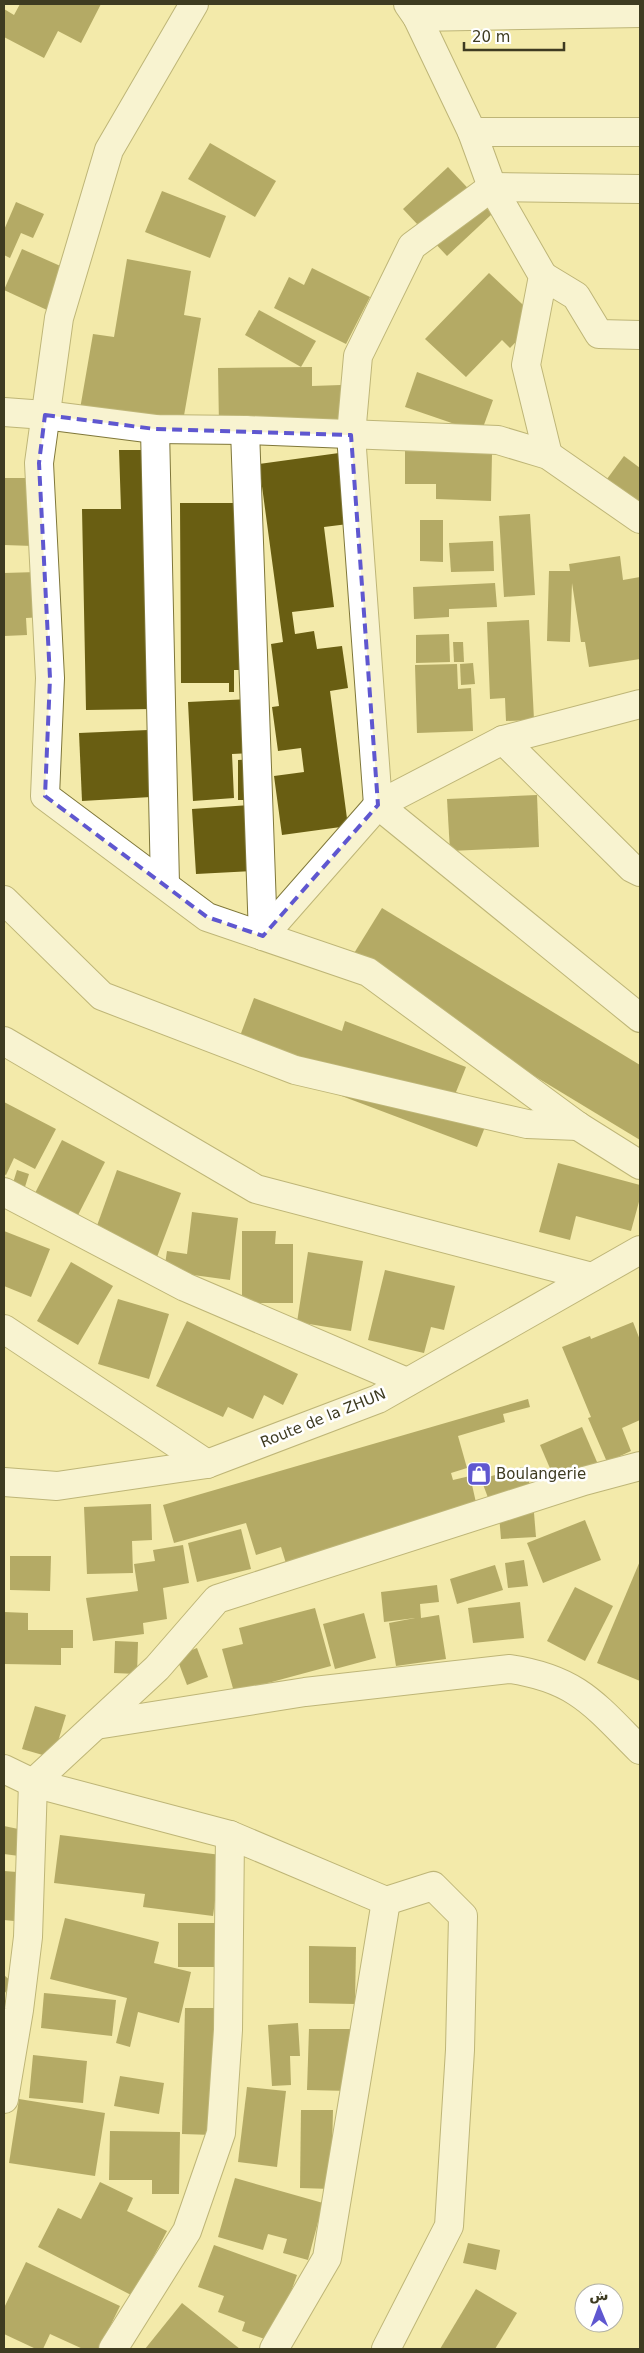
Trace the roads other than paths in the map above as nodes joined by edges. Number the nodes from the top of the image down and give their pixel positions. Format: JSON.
{"nodes":[{"id":1,"x":194,"y":4,"type":"edge"},
{"id":2,"x":413,"y":10,"type":"edge"},
{"id":3,"x":640,"y":13,"type":"edge"},
{"id":4,"x":472,"y":132,"type":"junction"},
{"id":5,"x":640,"y":132,"type":"edge"},
{"id":6,"x":492,"y":187,"type":"junction"},
{"id":7,"x":640,"y":189,"type":"edge"},
{"id":8,"x":543,"y":276,"type":"junction"},
{"id":9,"x":640,"y":335,"type":"edge"},
{"id":10,"x":4,"y":412,"type":"edge"},
{"id":11,"x":45,"y":415,"type":"junction"},
{"id":12,"x":155,"y":429,"type":"junction"},
{"id":13,"x":245,"y":430,"type":"junction"},
{"id":14,"x":351,"y":435,"type":"junction"},
{"id":15,"x":548,"y":456,"type":"junction"},
{"id":16,"x":640,"y":519,"type":"edge"},
{"id":17,"x":640,"y":704,"type":"edge"},
{"id":18,"x":503,"y":740,"type":"junction"},
{"id":19,"x":378,"y":805,"type":"junction"},
{"id":20,"x":640,"y":872,"type":"edge"},
{"id":21,"x":164,"y":885,"type":"junction"},
{"id":22,"x":4,"y":900,"type":"edge"},
{"id":23,"x":263,"y":936,"type":"junction"},
{"id":24,"x":640,"y":1018,"type":"edge"},
{"id":25,"x":4,"y":1041,"type":"edge"},
{"id":26,"x":578,"y":1126,"type":"junction"},
{"id":27,"x":640,"y":1165,"type":"edge"},
{"id":28,"x":4,"y":1192,"type":"edge"},
{"id":29,"x":640,"y":1250,"type":"edge"},
{"id":30,"x":592,"y":1277,"type":"junction"},
{"id":31,"x":4,"y":1329,"type":"edge"},
{"id":32,"x":407,"y":1382,"type":"junction"},
{"id":33,"x":207,"y":1464,"type":"junction"},
{"id":34,"x":640,"y":1466,"type":"edge"},
{"id":35,"x":4,"y":1482,"type":"edge"},
{"id":36,"x":96,"y":1725,"type":"junction"},
{"id":37,"x":640,"y":1750,"type":"edge"},
{"id":38,"x":4,"y":1769,"type":"edge"},
{"id":39,"x":33,"y":1783,"type":"junction"},
{"id":40,"x":230,"y":1836,"type":"junction"},
{"id":41,"x":386,"y":1901,"type":"junction"},
{"id":42,"x":4,"y":2099,"type":"edge"},
{"id":43,"x":113,"y":2349,"type":"edge"},
{"id":44,"x":274,"y":2349,"type":"edge"},
{"id":45,"x":386,"y":2349,"type":"edge"}],
"edges":[{"from":1,"to":11,"type":"street"},
{"from":2,"to":3,"type":"street"},
{"from":2,"to":4,"type":"street"},
{"from":4,"to":5,"type":"street"},
{"from":4,"to":6,"type":"street"},
{"from":6,"to":7,"type":"street"},
{"from":6,"to":8,"type":"street"},
{"from":6,"to":14,"type":"street"},
{"from":8,"to":9,"type":"street"},
{"from":8,"to":15,"type":"street"},
{"from":10,"to":11,"type":"street"},
{"from":11,"to":12,"type":"street"},
{"from":11,"to":21,"type":"street"},
{"from":12,"to":13,"type":"street"},
{"from":12,"to":21,"type":"street"},
{"from":13,"to":14,"type":"street"},
{"from":13,"to":23,"type":"street"},
{"from":14,"to":15,"type":"street"},
{"from":14,"to":19,"type":"street"},
{"from":15,"to":16,"type":"street"},
{"from":17,"to":18,"type":"street"},
{"from":18,"to":19,"type":"street"},
{"from":18,"to":20,"type":"street"},
{"from":19,"to":23,"type":"street"},
{"from":19,"to":24,"type":"street"},
{"from":21,"to":23,"type":"street"},
{"from":22,"to":26,"type":"street"},
{"from":23,"to":26,"type":"street"},
{"from":25,"to":30,"type":"street"},
{"from":26,"to":27,"type":"street"},
{"from":28,"to":32,"type":"street"},
{"from":29,"to":30,"type":"street","name":"Route de la ZHUN"},
{"from":30,"to":32,"type":"street","name":"Route de la ZHUN"},
{"from":31,"to":33,"type":"street"},
{"from":32,"to":33,"type":"street","name":"Route de la ZHUN"},
{"from":33,"to":35,"type":"street","name":"Route de la ZHUN"},
{"from":34,"to":36,"type":"street"},
{"from":36,"to":37,"type":"street"},
{"from":36,"to":39,"type":"street"},
{"from":38,"to":39,"type":"street"},
{"from":39,"to":40,"type":"street"},
{"from":39,"to":42,"type":"street"},
{"from":40,"to":41,"type":"street"},
{"from":40,"to":43,"type":"street"},
{"from":41,"to":44,"type":"street"},
{"from":41,"to":45,"type":"street"}]}
